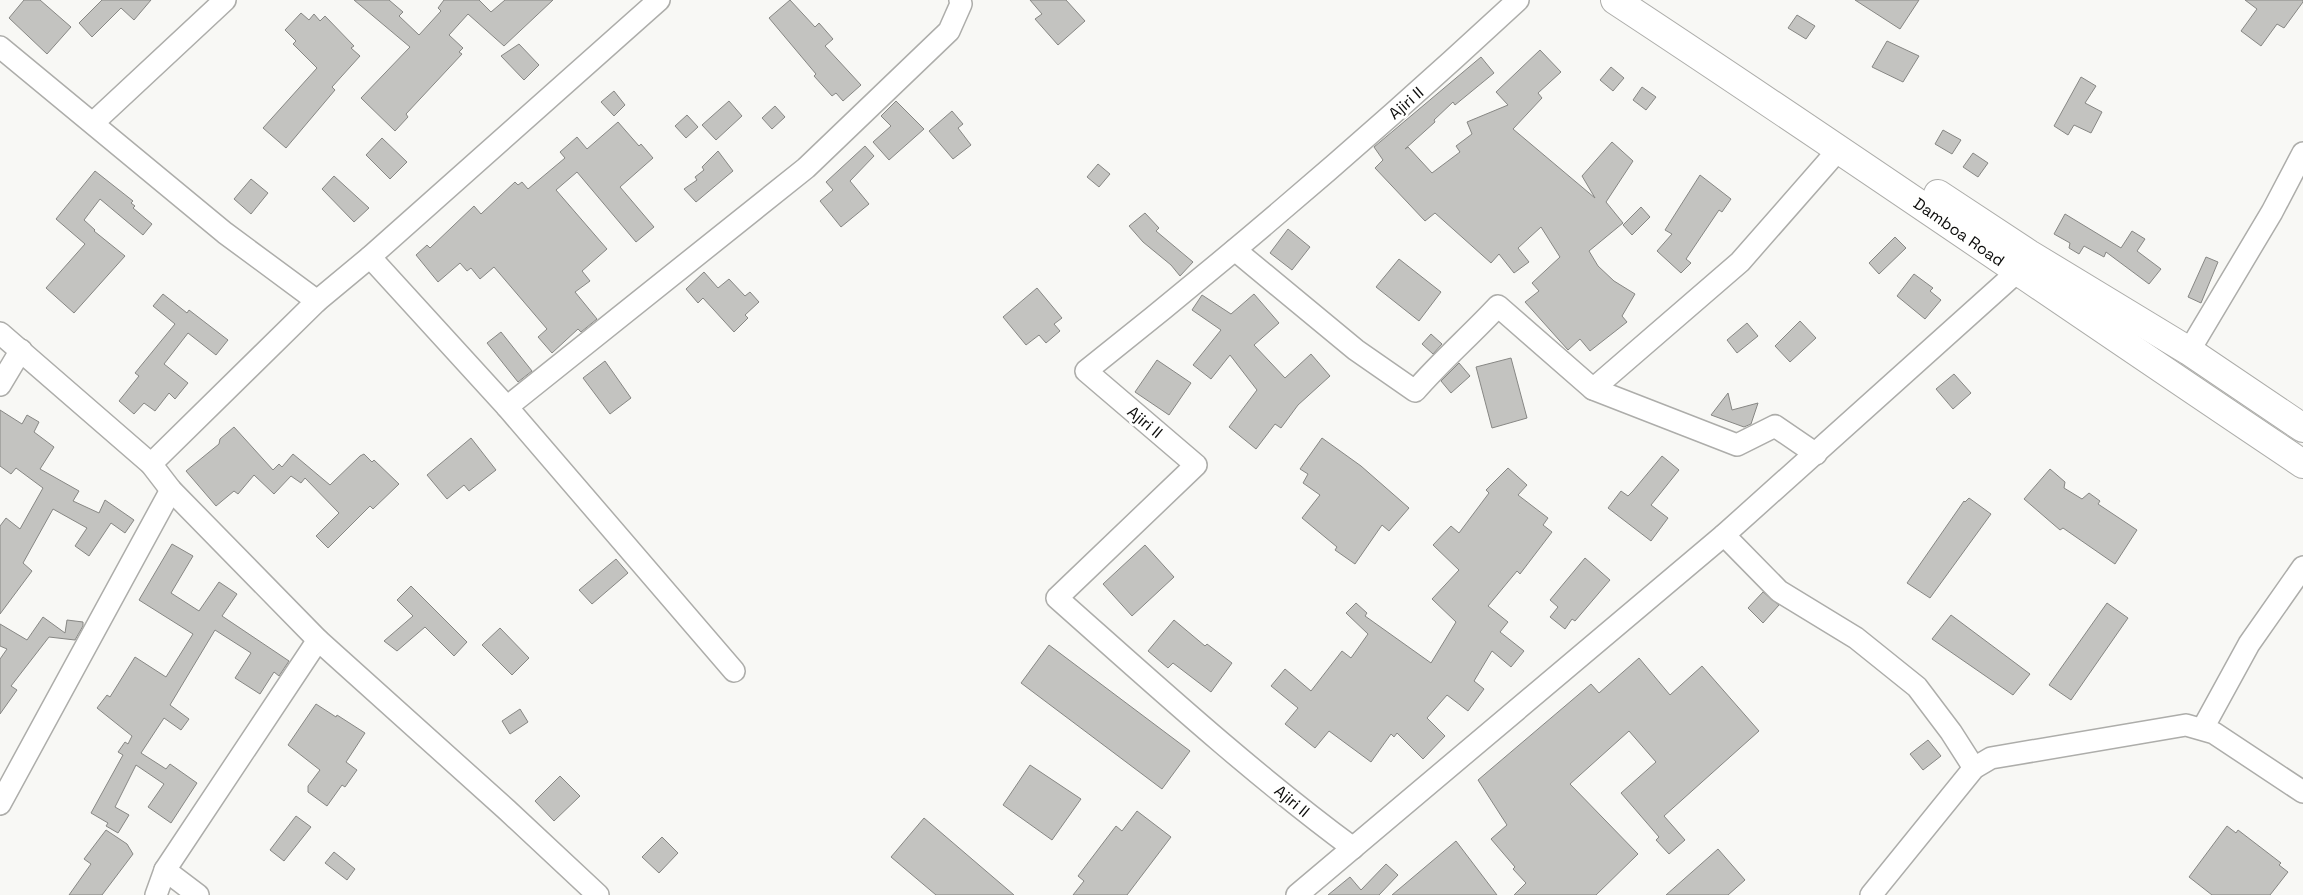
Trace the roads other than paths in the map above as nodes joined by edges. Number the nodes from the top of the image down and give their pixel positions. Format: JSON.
{"nodes":[{"id":1,"x":225,"y":0,"type":"edge"},
{"id":2,"x":659,"y":0,"type":"edge"},
{"id":3,"x":960,"y":0,"type":"edge"},
{"id":4,"x":1518,"y":0,"type":"edge"},
{"id":5,"x":1615,"y":0,"type":"edge"},
{"id":6,"x":1647,"y":0,"type":"edge"},
{"id":7,"x":0,"y":47,"type":"edge"},
{"id":8,"x":93,"y":123,"type":"junction"},
{"id":9,"x":1840,"y":148,"type":"junction"},
{"id":10,"x":2303,"y":153,"type":"edge"},
{"id":11,"x":1235,"y":250,"type":"junction"},
{"id":12,"x":370,"y":257,"type":"junction"},
{"id":13,"x":2023,"y":263,"type":"junction"},
{"id":14,"x":317,"y":301,"type":"junction"},
{"id":15,"x":0,"y":333,"type":"edge"},
{"id":16,"x":22,"y":350,"type":"junction"},
{"id":17,"x":2189,"y":351,"type":"junction"},
{"id":18,"x":0,"y":385,"type":"edge"},
{"id":19,"x":1593,"y":389,"type":"junction"},
{"id":20,"x":507,"y":408,"type":"junction"},
{"id":21,"x":2303,"y":428,"type":"edge"},
{"id":22,"x":1816,"y":454,"type":"junction"},
{"id":23,"x":151,"y":464,"type":"junction"},
{"id":24,"x":2303,"y":464,"type":"edge"},
{"id":25,"x":171,"y":490,"type":"junction"},
{"id":26,"x":1724,"y":535,"type":"junction"},
{"id":27,"x":2303,"y":567,"type":"edge"},
{"id":28,"x":318,"y":640,"type":"junction"},
{"id":29,"x":734,"y":672,"type":"dead end"},
{"id":30,"x":2203,"y":728,"type":"junction"},
{"id":31,"x":1974,"y":768,"type":"junction"},
{"id":32,"x":2303,"y":792,"type":"edge"},
{"id":33,"x":0,"y":804,"type":"edge"},
{"id":34,"x":1353,"y":848,"type":"junction"},
{"id":35,"x":165,"y":870,"type":"junction"},
{"id":36,"x":156,"y":895,"type":"edge"},
{"id":37,"x":198,"y":895,"type":"edge"},
{"id":38,"x":598,"y":895,"type":"edge"},
{"id":39,"x":1297,"y":895,"type":"edge"},
{"id":40,"x":1871,"y":895,"type":"edge"}],
"edges":[{"from":1,"to":8,"type":"street"},
{"from":2,"to":12,"type":"street"},
{"from":3,"to":20,"type":"street"},
{"from":4,"to":11,"type":"street","name":"Ajiri II"},
{"from":5,"to":9,"type":"main road","name":"Damboa Road"},
{"from":6,"to":13,"type":"main road","name":"Damboa Road"},
{"from":7,"to":8,"type":"street"},
{"from":8,"to":14,"type":"street"},
{"from":9,"to":13,"type":"main road","name":"Damboa Road"},
{"from":9,"to":19,"type":"street"},
{"from":10,"to":17,"type":"street"},
{"from":11,"to":19,"type":"street"},
{"from":11,"to":34,"type":"street","name":"Ajiri II"},
{"from":12,"to":14,"type":"street"},
{"from":12,"to":20,"type":"street"},
{"from":13,"to":17,"type":"main road","name":"Damboa Road"},
{"from":13,"to":22,"type":"street"},
{"from":13,"to":24,"type":"main road","name":"Damboa Road"},
{"from":14,"to":23,"type":"street"},
{"from":15,"to":16,"type":"street"},
{"from":16,"to":18,"type":"street"},
{"from":16,"to":23,"type":"street"},
{"from":17,"to":21,"type":"main road","name":"Damboa Road"},
{"from":19,"to":22,"type":"street"},
{"from":20,"to":29,"type":"street"},
{"from":22,"to":26,"type":"street"},
{"from":23,"to":25,"type":"street"},
{"from":25,"to":28,"type":"street"},
{"from":25,"to":33,"type":"street"},
{"from":26,"to":31,"type":"street"},
{"from":26,"to":34,"type":"street"},
{"from":27,"to":30,"type":"street"},
{"from":28,"to":35,"type":"street"},
{"from":28,"to":38,"type":"street"},
{"from":30,"to":31,"type":"street"},
{"from":30,"to":32,"type":"street"},
{"from":31,"to":40,"type":"street"},
{"from":34,"to":39,"type":"street"},
{"from":35,"to":36,"type":"street"},
{"from":35,"to":37,"type":"street"}]}
